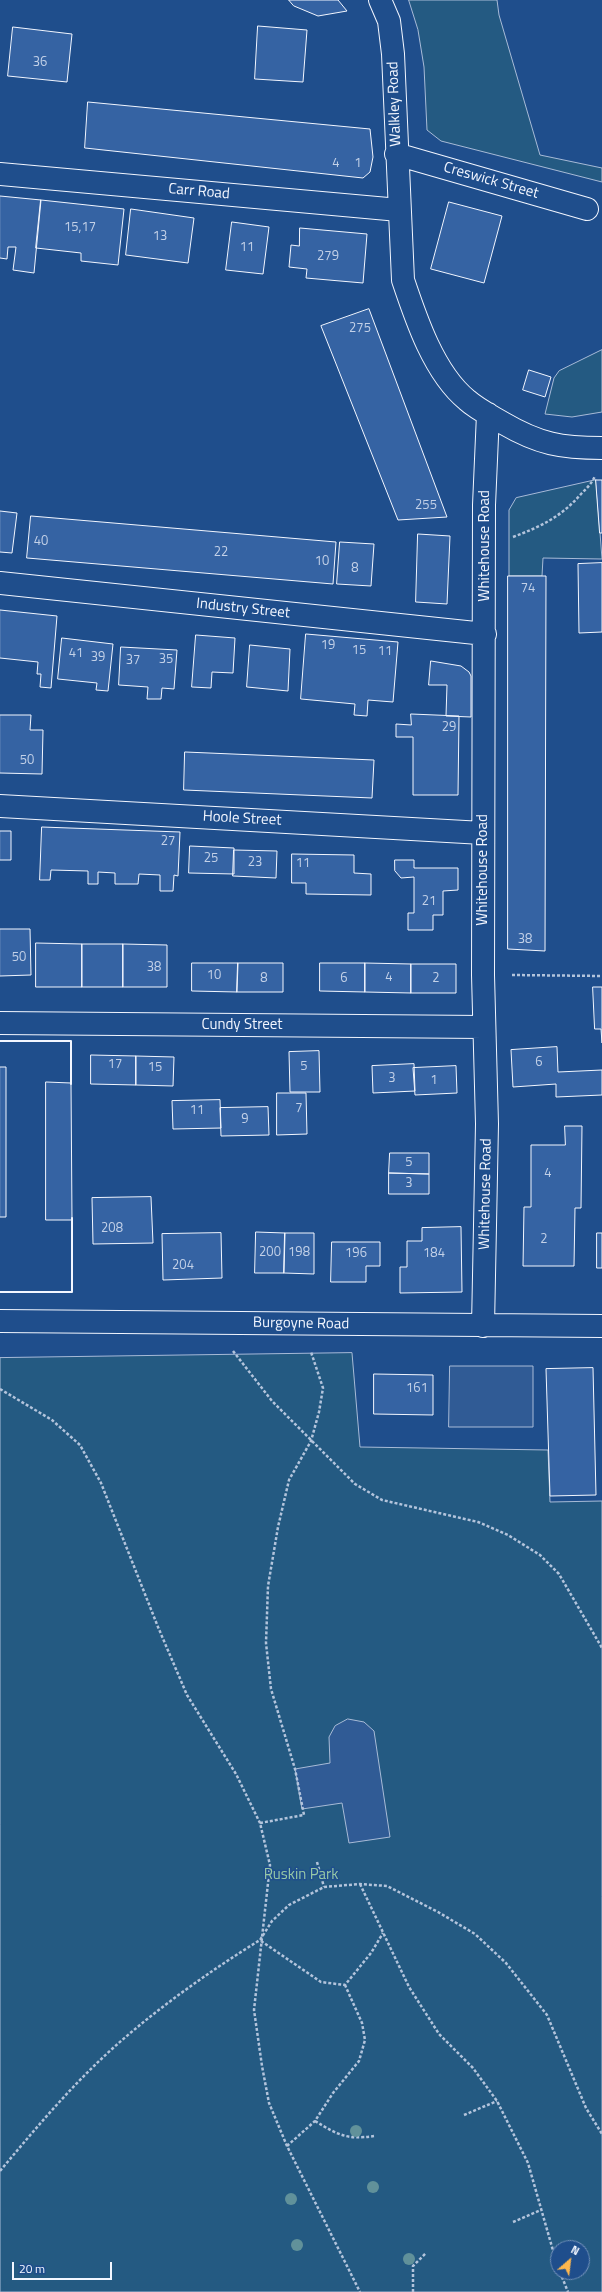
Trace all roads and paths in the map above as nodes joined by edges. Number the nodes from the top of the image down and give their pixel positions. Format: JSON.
{"nodes":[{"id":1,"x":380,"y":0,"type":"edge"},
{"id":2,"x":396,"y":154,"type":"junction"},
{"id":3,"x":0,"y":174,"type":"edge"},
{"id":4,"x":587,"y":209,"type":"dead end"},
{"id":5,"x":399,"y":210,"type":"junction"},
{"id":6,"x":488,"y":414,"type":"junction"},
{"id":7,"x":602,"y":448,"type":"edge"},
{"id":8,"x":596,"y":474,"type":"dead end"},
{"id":9,"x":485,"y":542,"type":"junction"},
{"id":10,"x":0,"y":583,"type":"edge"},
{"id":11,"x":485,"y":634,"type":"junction"},
{"id":12,"x":0,"y":806,"type":"edge"},
{"id":13,"x":483,"y":833,"type":"junction"},
{"id":14,"x":483,"y":975,"type":"junction"},
{"id":15,"x":602,"y":976,"type":"edge"},
{"id":16,"x":0,"y":1023,"type":"edge"},
{"id":17,"x":484,"y":1027,"type":"junction"},
{"id":18,"x":0,"y":1321,"type":"edge"},
{"id":19,"x":225,"y":1323,"type":"junction"},
{"id":20,"x":302,"y":1325,"type":"junction"},
{"id":21,"x":483,"y":1326,"type":"junction"},
{"id":22,"x":602,"y":1326,"type":"edge"},
{"id":23,"x":0,"y":1389,"type":"edge"},
{"id":24,"x":311,"y":1441,"type":"junction"},
{"id":25,"x":602,"y":1648,"type":"edge"},
{"id":26,"x":260,"y":1823,"type":"junction"},
{"id":27,"x":317,"y":1862,"type":"dead end"},
{"id":28,"x":360,"y":1884,"type":"junction"},
{"id":29,"x":324,"y":1887,"type":"junction"},
{"id":30,"x":383,"y":1933,"type":"junction"},
{"id":31,"x":260,"y":1940,"type":"junction"},
{"id":32,"x":345,"y":1985,"type":"junction"},
{"id":33,"x":497,"y":2101,"type":"junction"},
{"id":34,"x":464,"y":2115,"type":"dead end"},
{"id":35,"x":315,"y":2121,"type":"junction"},
{"id":36,"x":602,"y":2134,"type":"edge"},
{"id":37,"x":374,"y":2136,"type":"dead end"},
{"id":38,"x":287,"y":2146,"type":"junction"},
{"id":39,"x":0,"y":2171,"type":"edge"},
{"id":40,"x":541,"y":2210,"type":"junction"},
{"id":41,"x":513,"y":2222,"type":"dead end"},
{"id":42,"x":550,"y":2241,"type":"edge"},
{"id":43,"x":426,"y":2252,"type":"dead end"},
{"id":44,"x":563,"y":2280,"type":"edge"},
{"id":45,"x":360,"y":2292,"type":"edge"},
{"id":46,"x":413,"y":2292,"type":"edge"},
{"id":47,"x":568,"y":2292,"type":"edge"}],
"edges":[{"from":1,"to":2,"type":"street","name":"Walkley Road"},
{"from":2,"to":4,"type":"street","name":"Creswick Street"},
{"from":2,"to":5,"type":"street","name":"Walkley Road"},
{"from":3,"to":5,"type":"street","name":"Carr Road"},
{"from":5,"to":6,"type":"street","name":"Walkley Road"},
{"from":6,"to":7,"type":"street","name":"Walkley Road"},
{"from":6,"to":9,"type":"street","name":"Whitehouse Road"},
{"from":8,"to":9,"type":"path"},
{"from":9,"to":11,"type":"street","name":"Whitehouse Road"},
{"from":10,"to":11,"type":"street","name":"Industry Street"},
{"from":11,"to":13,"type":"street","name":"Whitehouse Road"},
{"from":12,"to":13,"type":"street","name":"Hoole Street"},
{"from":13,"to":14,"type":"street","name":"Whitehouse Road"},
{"from":14,"to":15,"type":"path"},
{"from":14,"to":17,"type":"street","name":"Whitehouse Road"},
{"from":16,"to":17,"type":"street","name":"Cundy Street"},
{"from":17,"to":21,"type":"street","name":"Whitehouse Road"},
{"from":18,"to":19,"type":"street","name":"Burgoyne Road"},
{"from":19,"to":20,"type":"street","name":"Burgoyne Road"},
{"from":19,"to":24,"type":"path"},
{"from":20,"to":21,"type":"street","name":"Burgoyne Road"},
{"from":20,"to":24,"type":"path"},
{"from":21,"to":22,"type":"street","name":"Burgoyne Road"},
{"from":23,"to":26,"type":"path"},
{"from":24,"to":25,"type":"path"},
{"from":24,"to":26,"type":"path"},
{"from":26,"to":31,"type":"path"},
{"from":27,"to":29,"type":"path"},
{"from":28,"to":29,"type":"path"},
{"from":28,"to":30,"type":"path"},
{"from":28,"to":36,"type":"path"},
{"from":29,"to":31,"type":"path"},
{"from":30,"to":32,"type":"path"},
{"from":30,"to":33,"type":"path"},
{"from":31,"to":32,"type":"path"},
{"from":31,"to":38,"type":"path"},
{"from":31,"to":39,"type":"path"},
{"from":32,"to":35,"type":"path"},
{"from":33,"to":34,"type":"path"},
{"from":33,"to":40,"type":"path"},
{"from":35,"to":37,"type":"path"},
{"from":35,"to":38,"type":"path"},
{"from":38,"to":45,"type":"path"},
{"from":40,"to":41,"type":"path"},
{"from":40,"to":42,"type":"path"},
{"from":43,"to":46,"type":"path"},
{"from":44,"to":47,"type":"path"}]}
